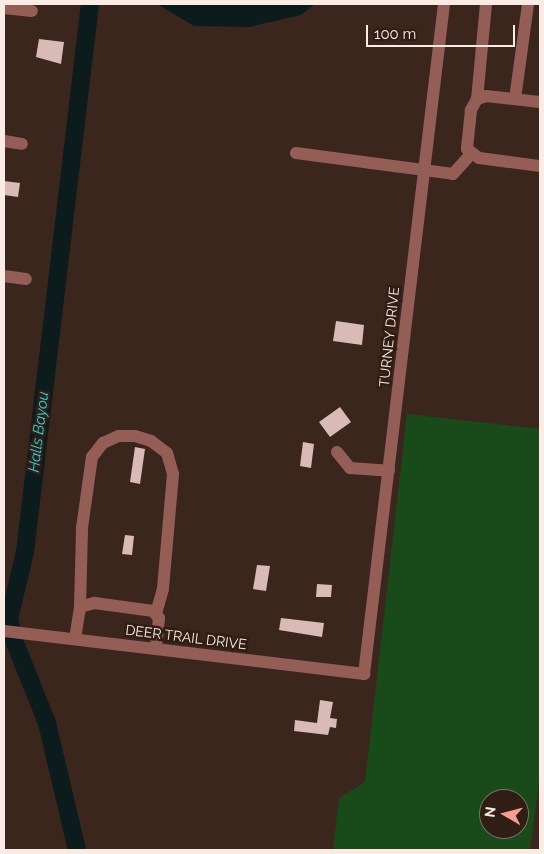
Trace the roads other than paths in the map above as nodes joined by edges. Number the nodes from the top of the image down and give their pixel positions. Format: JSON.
{"nodes":[{"id":1,"x":444,"y":4,"type":"edge"},
{"id":2,"x":486,"y":4,"type":"edge"},
{"id":3,"x":528,"y":4,"type":"edge"},
{"id":4,"x":4,"y":8,"type":"edge"},
{"id":5,"x":32,"y":11,"type":"dead end"},
{"id":6,"x":476,"y":99,"type":"junction"},
{"id":7,"x":515,"y":99,"type":"junction"},
{"id":8,"x":540,"y":102,"type":"edge"},
{"id":9,"x":4,"y":141,"type":"edge"},
{"id":10,"x":22,"y":144,"type":"dead end"},
{"id":11,"x":296,"y":153,"type":"dead end"},
{"id":12,"x":472,"y":153,"type":"junction"},
{"id":13,"x":540,"y":166,"type":"edge"},
{"id":14,"x":424,"y":168,"type":"junction"},
{"id":15,"x":4,"y":276,"type":"edge"},
{"id":16,"x":26,"y":279,"type":"dead end"},
{"id":17,"x":337,"y":452,"type":"dead end"},
{"id":18,"x":389,"y":471,"type":"junction"},
{"id":19,"x":80,"y":606,"type":"junction"},
{"id":20,"x":156,"y":614,"type":"junction"},
{"id":21,"x":4,"y":631,"type":"edge"},
{"id":22,"x":75,"y":638,"type":"junction"},
{"id":23,"x":156,"y":649,"type":"junction"},
{"id":24,"x":364,"y":674,"type":"joint"}],
"edges":[{"from":1,"to":14,"type":"street","name":"TURNEY DRIVE"},
{"from":2,"to":6,"type":"street"},
{"from":3,"to":7,"type":"street"},
{"from":4,"to":5,"type":"street"},
{"from":6,"to":7,"type":"street"},
{"from":6,"to":12,"type":"street"},
{"from":7,"to":8,"type":"street"},
{"from":9,"to":10,"type":"street"},
{"from":11,"to":14,"type":"street"},
{"from":12,"to":13,"type":"street"},
{"from":12,"to":14,"type":"street"},
{"from":14,"to":18,"type":"street","name":"TURNEY DRIVE"},
{"from":15,"to":16,"type":"street"},
{"from":17,"to":18,"type":"street"},
{"from":18,"to":24,"type":"street","name":"TURNEY DRIVE"},
{"from":19,"to":20,"type":"street"},
{"from":19,"to":20,"type":"street"},
{"from":19,"to":22,"type":"street"},
{"from":20,"to":23,"type":"street"},
{"from":21,"to":22,"type":"street","name":"DEER TRAIL DRIVE"},
{"from":22,"to":23,"type":"street","name":"DEER TRAIL DRIVE"},
{"from":23,"to":24,"type":"street","name":"DEER TRAIL DRIVE"}]}
